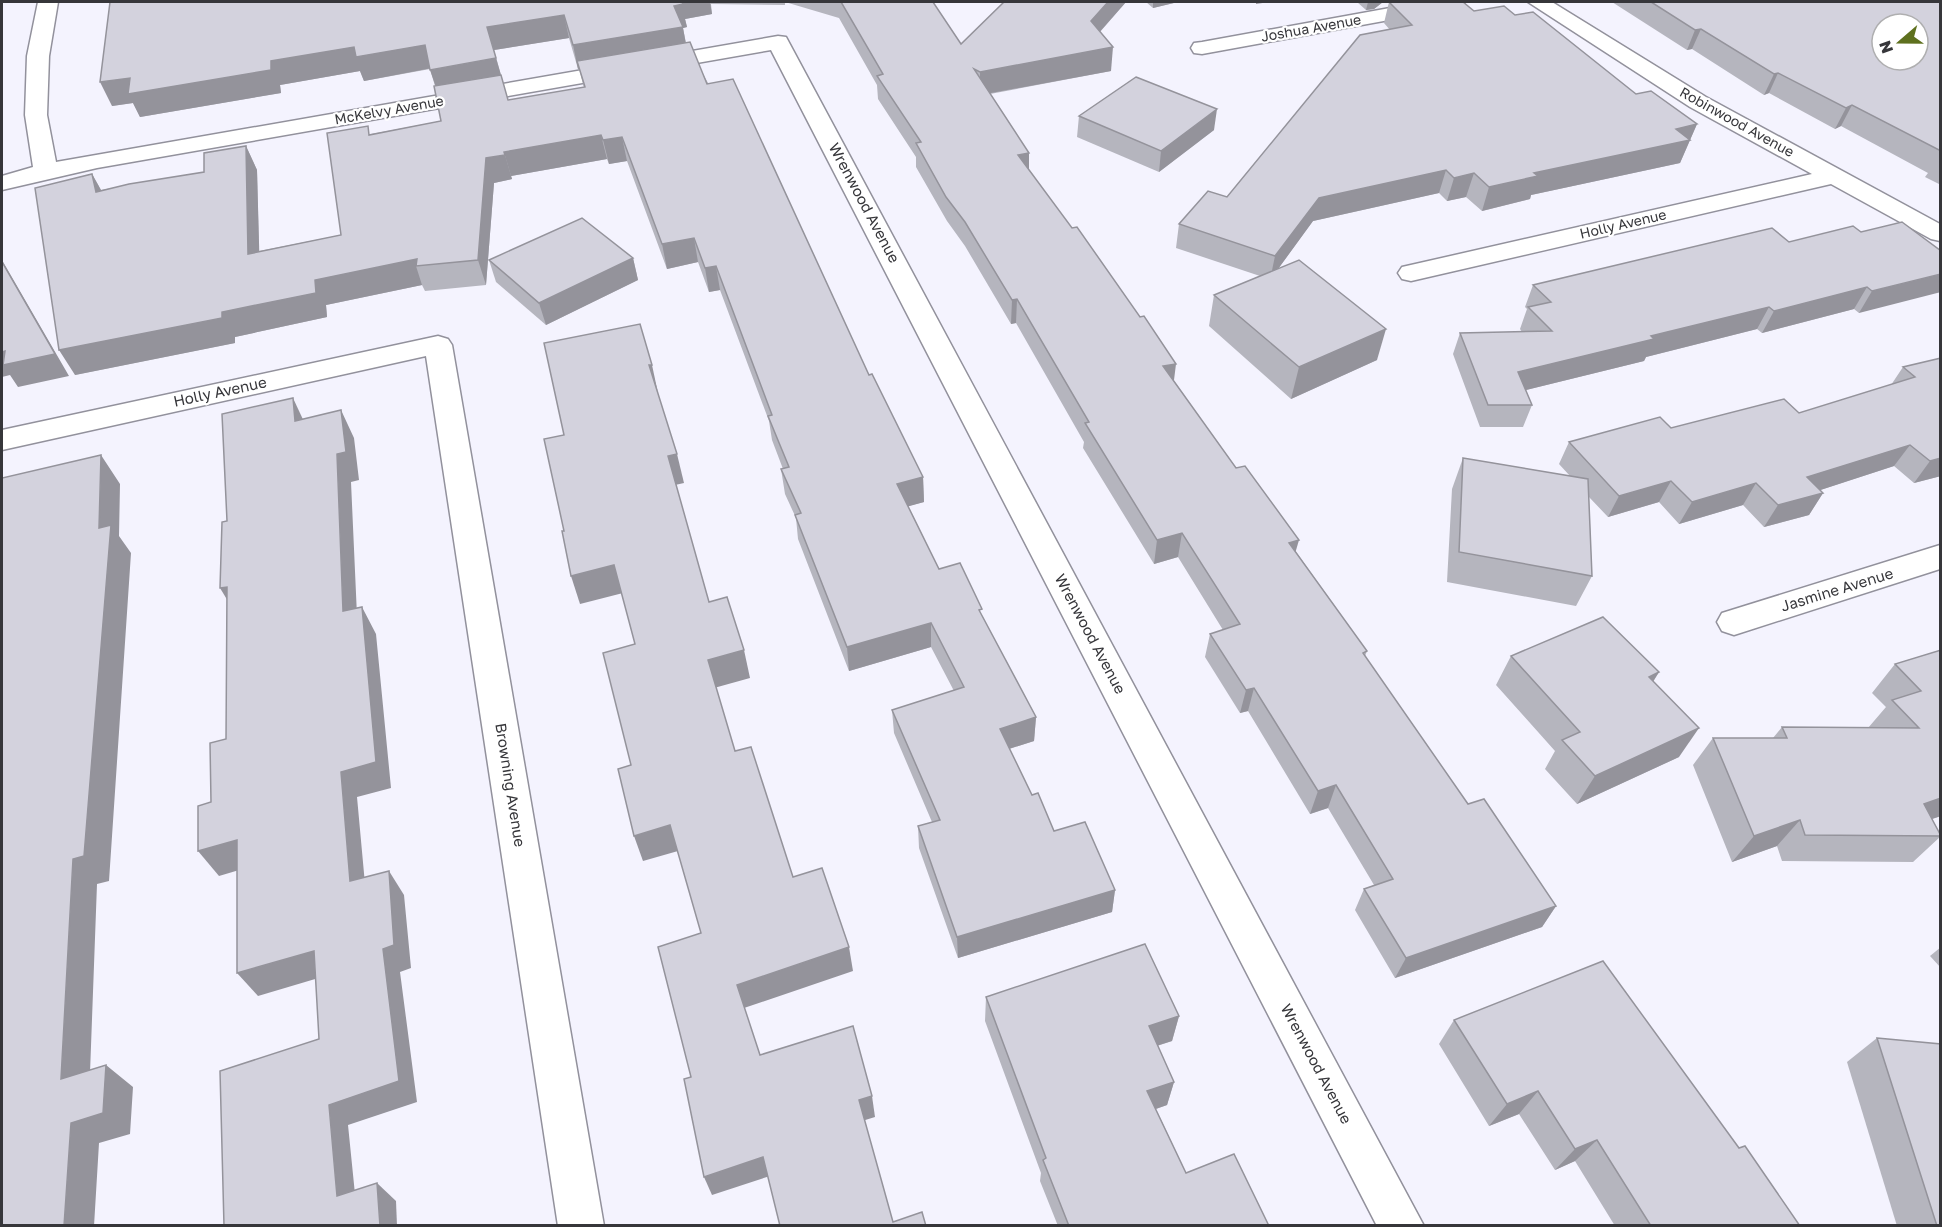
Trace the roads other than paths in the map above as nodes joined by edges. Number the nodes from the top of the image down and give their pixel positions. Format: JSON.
{"nodes":[{"id":1,"x":48,"y":2,"type":"edge"},
{"id":2,"x":1455,"y":2,"type":"edge"},
{"id":3,"x":1538,"y":2,"type":"edge"},
{"id":4,"x":778,"y":42,"type":"joint"},
{"id":5,"x":1202,"y":48,"type":"dead end"},
{"id":6,"x":46,"y":171,"type":"junction"},
{"id":7,"x":1835,"y":176,"type":"junction"},
{"id":8,"x":2,"y":183,"type":"edge"},
{"id":9,"x":1941,"y":234,"type":"edge"},
{"id":10,"x":1411,"y":273,"type":"dead end"},
{"id":11,"x":438,"y":345,"type":"joint"},
{"id":12,"x":2,"y":440,"type":"edge"},
{"id":13,"x":1941,"y":557,"type":"edge"},
{"id":14,"x":1734,"y":622,"type":"dead end"},
{"id":15,"x":581,"y":1226,"type":"edge"},
{"id":16,"x":1402,"y":1226,"type":"edge"}],
"edges":[{"from":1,"to":6,"type":"street"},
{"from":2,"to":5,"type":"street","name":"Joshua Avenue"},
{"from":3,"to":7,"type":"street","name":"Robinwood Avenue"},
{"from":4,"to":6,"type":"street","name":"McKelvy Avenue"},
{"from":4,"to":16,"type":"street","name":"Wrenwood Avenue"},
{"from":6,"to":8,"type":"street","name":"McKelvy Avenue"},
{"from":7,"to":9,"type":"street","name":"Robinwood Avenue"},
{"from":7,"to":10,"type":"street","name":"Holly Avenue"},
{"from":11,"to":12,"type":"street","name":"Holly Avenue"},
{"from":11,"to":15,"type":"street","name":"Browning Avenue"},
{"from":13,"to":14,"type":"street","name":"Jasmine Avenue"}]}
